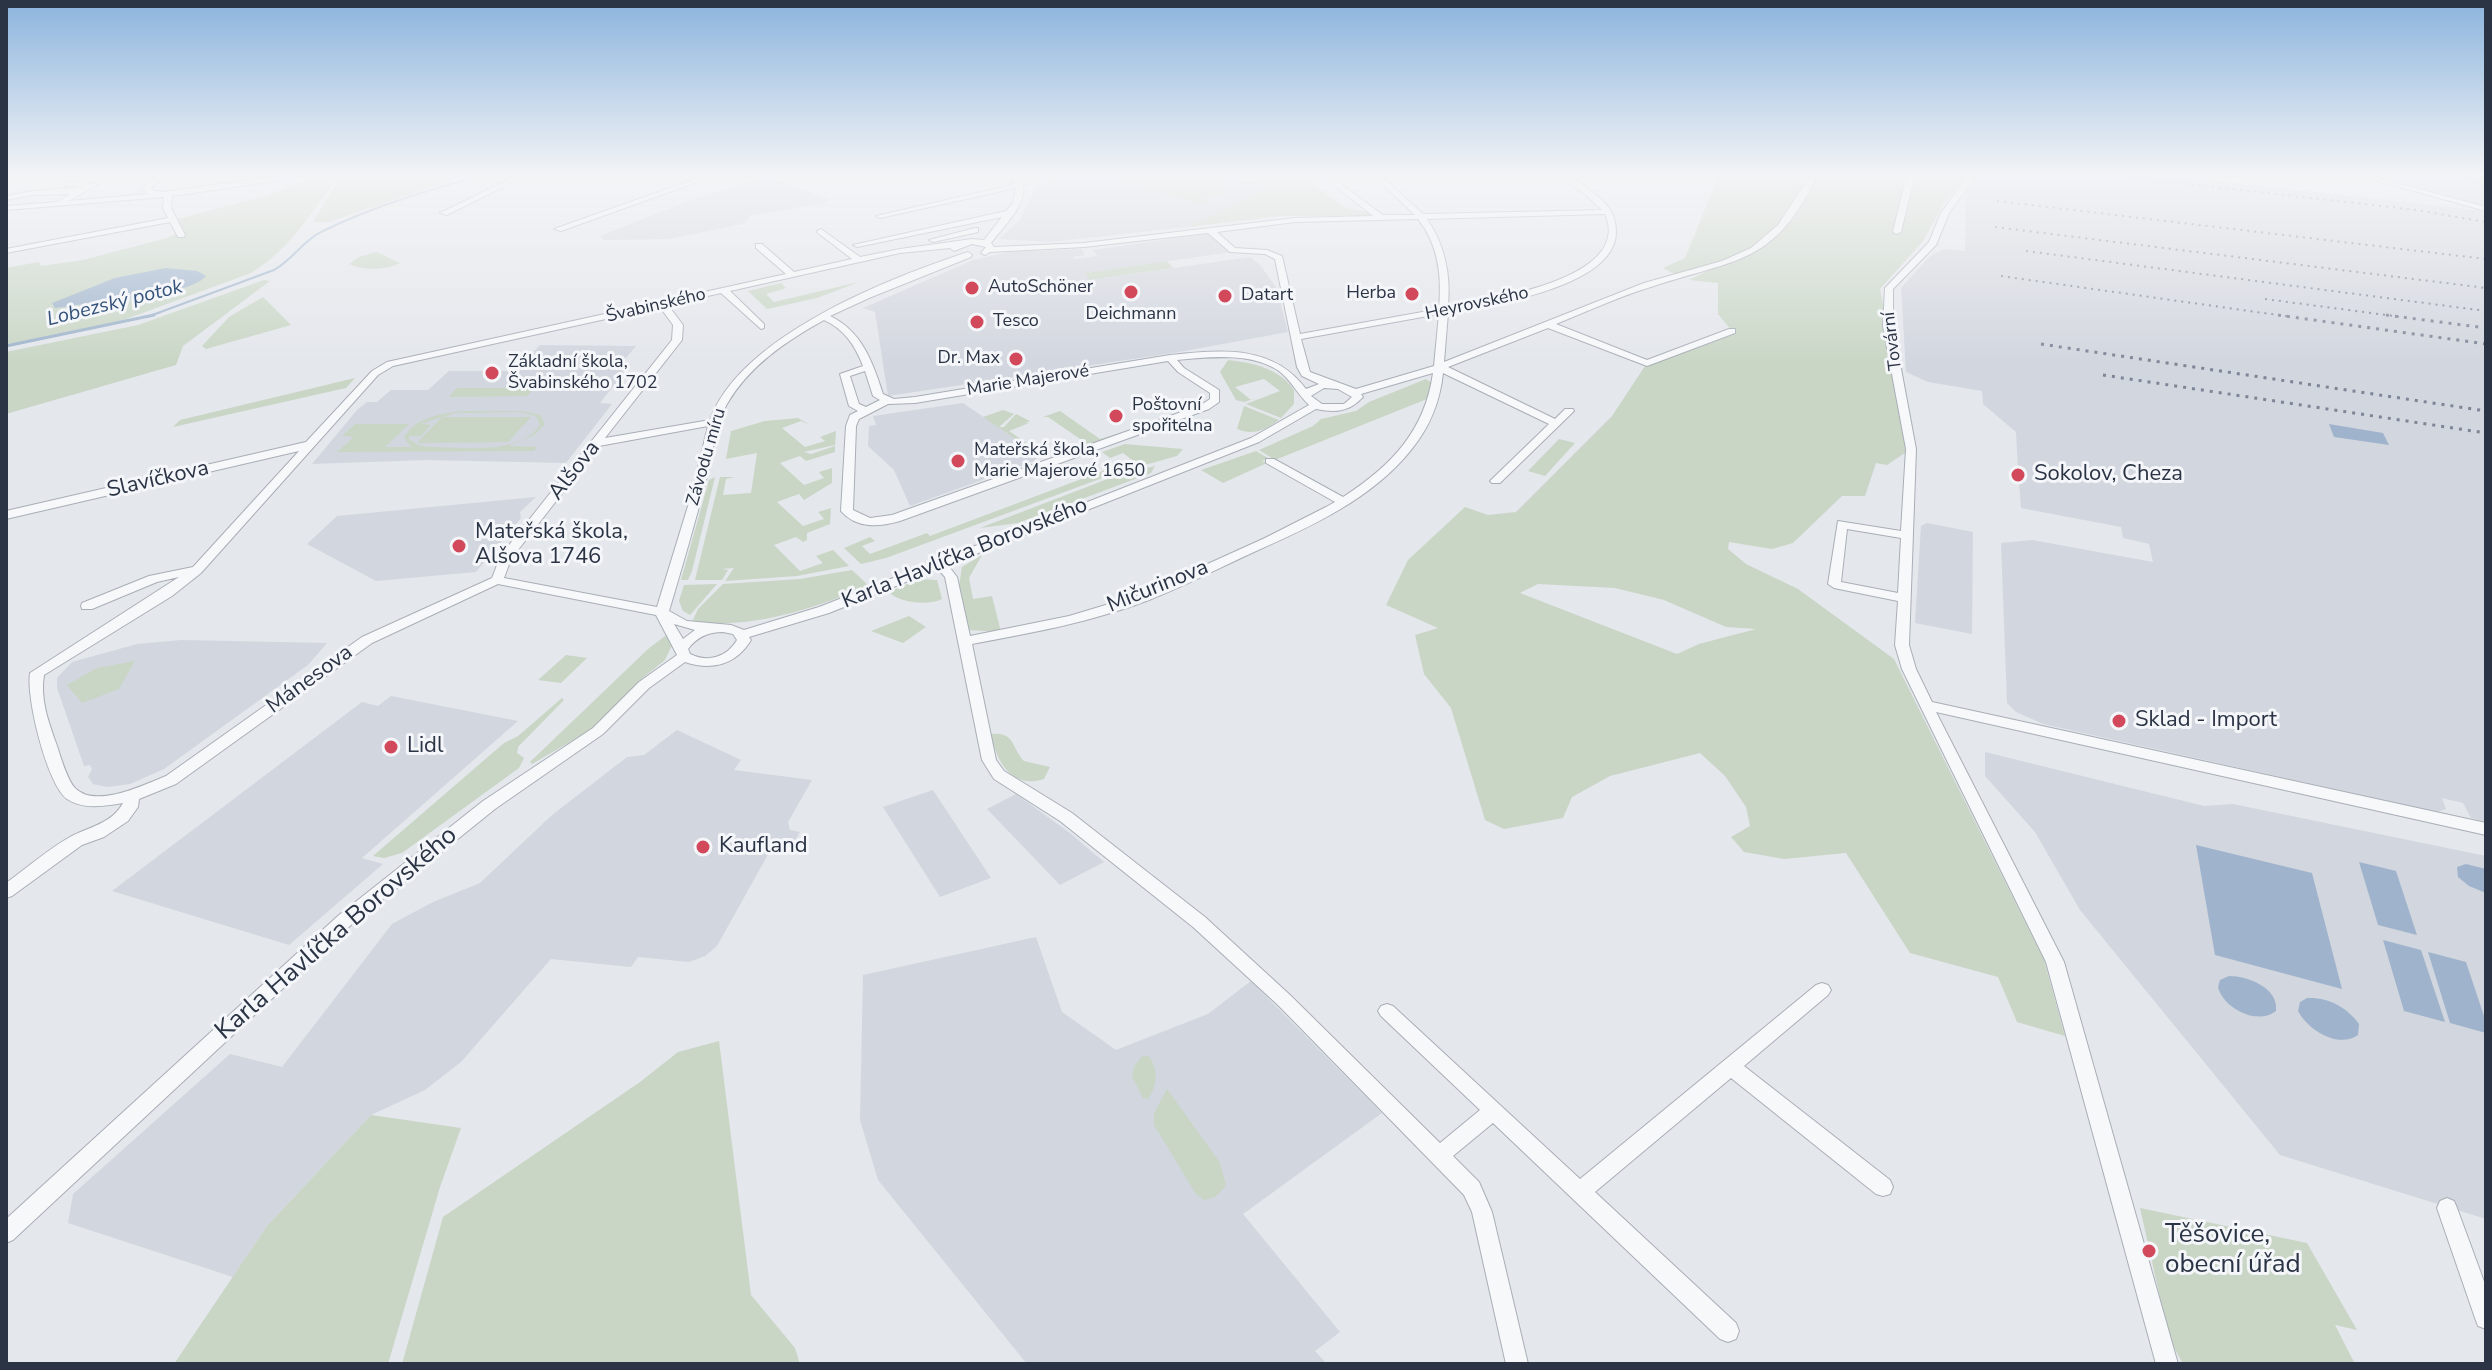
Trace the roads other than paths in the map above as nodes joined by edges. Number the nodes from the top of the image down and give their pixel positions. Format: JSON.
{"nodes":[{"id":1,"x":79,"y":237,"type":"edge"},
{"id":2,"x":829,"y":237,"type":"edge"},
{"id":3,"x":896,"y":237,"type":"edge"},
{"id":4,"x":943,"y":237,"type":"edge"},
{"id":5,"x":982,"y":237,"type":"edge"},
{"id":6,"x":994,"y":237,"type":"edge"},
{"id":7,"x":1147,"y":237,"type":"edge"},
{"id":8,"x":1218,"y":237,"type":"edge"},
{"id":9,"x":1435,"y":237,"type":"edge"},
{"id":10,"x":1611,"y":237,"type":"edge"},
{"id":11,"x":1771,"y":237,"type":"edge"},
{"id":12,"x":1936,"y":237,"type":"edge"},
{"id":13,"x":975,"y":241,"type":"junction"},
{"id":14,"x":857,"y":245,"type":"dead end"},
{"id":15,"x":759,"y":246,"type":"dead end"},
{"id":16,"x":989,"y":246,"type":"junction"},
{"id":17,"x":923,"y":248,"type":"junction"},
{"id":18,"x":6,"y":251,"type":"edge"},
{"id":19,"x":959,"y":251,"type":"junction"},
{"id":20,"x":859,"y":261,"type":"junction"},
{"id":21,"x":793,"y":275,"type":"junction"},
{"id":22,"x":724,"y":291,"type":"junction"},
{"id":23,"x":663,"y":304,"type":"junction"},
{"id":24,"x":1445,"y":311,"type":"junction"},
{"id":25,"x":824,"y":317,"type":"junction"},
{"id":26,"x":1549,"y":325,"type":"junction"},
{"id":27,"x":761,"y":326,"type":"dead end"},
{"id":28,"x":1732,"y":331,"type":"dead end"},
{"id":29,"x":1297,"y":337,"type":"junction"},
{"id":30,"x":1170,"y":358,"type":"junction"},
{"id":31,"x":1272,"y":364,"type":"junction"},
{"id":32,"x":869,"y":367,"type":"junction"},
{"id":33,"x":1439,"y":367,"type":"junction"},
{"id":34,"x":1306,"y":374,"type":"junction"},
{"id":35,"x":1331,"y":385,"type":"junction"},
{"id":36,"x":1356,"y":392,"type":"junction"},
{"id":37,"x":886,"y":401,"type":"junction"},
{"id":38,"x":1310,"y":401,"type":"junction"},
{"id":39,"x":866,"y":410,"type":"junction"},
{"id":40,"x":1569,"y":411,"type":"dead end"},
{"id":41,"x":715,"y":422,"type":"junction"},
{"id":42,"x":1556,"y":423,"type":"junction"},
{"id":43,"x":597,"y":443,"type":"junction"},
{"id":44,"x":309,"y":445,"type":"junction"},
{"id":45,"x":1270,"y":461,"type":"dead end"},
{"id":46,"x":1496,"y":481,"type":"dead end"},
{"id":47,"x":1342,"y":501,"type":"junction"},
{"id":48,"x":6,"y":515,"type":"edge"},
{"id":49,"x":1907,"y":536,"type":"junction"},
{"id":50,"x":940,"y":563,"type":"junction"},
{"id":51,"x":197,"y":570,"type":"junction"},
{"id":52,"x":497,"y":580,"type":"junction"},
{"id":53,"x":1904,"y":598,"type":"junction"},
{"id":54,"x":87,"y":606,"type":"dead end"},
{"id":55,"x":662,"y":612,"type":"junction"},
{"id":56,"x":716,"y":628,"type":"junction"},
{"id":57,"x":742,"y":635,"type":"junction"},
{"id":58,"x":963,"y":641,"type":"junction"},
{"id":59,"x":684,"y":652,"type":"junction"},
{"id":60,"x":1927,"y":705,"type":"junction"},
{"id":61,"x":132,"y":796,"type":"junction"},
{"id":62,"x":2486,"y":829,"type":"edge"},
{"id":63,"x":6,"y":892,"type":"edge"},
{"id":64,"x":1822,"y":990,"type":"dead end"},
{"id":65,"x":1387,"y":1011,"type":"dead end"},
{"id":66,"x":1730,"y":1066,"type":"junction"},
{"id":67,"x":1493,"y":1111,"type":"junction"},
{"id":68,"x":1440,"y":1155,"type":"junction"},
{"id":69,"x":1883,"y":1187,"type":"dead end"},
{"id":70,"x":1580,"y":1192,"type":"junction"},
{"id":71,"x":2447,"y":1208,"type":"dead end"},
{"id":72,"x":6,"y":1233,"type":"edge"},
{"id":73,"x":2486,"y":1318,"type":"edge"},
{"id":74,"x":1728,"y":1331,"type":"dead end"},
{"id":75,"x":1517,"y":1364,"type":"edge"},
{"id":76,"x":2167,"y":1364,"type":"edge"}],
"edges":[{"from":1,"to":18,"type":"street"},
{"from":2,"to":20,"type":"street"},
{"from":3,"to":14,"type":"street"},
{"from":4,"to":17,"type":"street"},
{"from":5,"to":13,"type":"street"},
{"from":6,"to":16,"type":"street"},
{"from":7,"to":16,"type":"street"},
{"from":8,"to":29,"type":"street"},
{"from":9,"to":24,"type":"street","name":"Mičurinova"},
{"from":10,"to":24,"type":"street","name":"Heyrovského"},
{"from":11,"to":26,"type":"street"},
{"from":12,"to":49,"type":"street","name":"Tovární"},
{"from":13,"to":16,"type":"street"},
{"from":13,"to":19,"type":"street"},
{"from":15,"to":21,"type":"street"},
{"from":16,"to":19,"type":"street"},
{"from":17,"to":19,"type":"street","name":"Švabinského"},
{"from":17,"to":20,"type":"street","name":"Švabinského"},
{"from":19,"to":25,"type":"street","name":"Závodu míru"},
{"from":20,"to":21,"type":"street","name":"Švabinského"},
{"from":21,"to":22,"type":"street","name":"Švabinského"},
{"from":22,"to":23,"type":"street","name":"Švabinského"},
{"from":22,"to":27,"type":"street"},
{"from":23,"to":43,"type":"street","name":"Alšova"},
{"from":23,"to":44,"type":"street","name":"Švabinského"},
{"from":24,"to":29,"type":"street","name":"Heyrovského"},
{"from":24,"to":33,"type":"street","name":"Mičurinova"},
{"from":25,"to":32,"type":"street"},
{"from":25,"to":41,"type":"street","name":"Závodu míru"},
{"from":26,"to":28,"type":"street"},
{"from":26,"to":33,"type":"street"},
{"from":29,"to":34,"type":"street"},
{"from":30,"to":31,"type":"street","name":"Marie Majerové"},
{"from":30,"to":37,"type":"street","name":"Marie Majerové"},
{"from":30,"to":39,"type":"street"},
{"from":31,"to":34,"type":"street","name":"Marie Majerové"},
{"from":31,"to":38,"type":"street"},
{"from":32,"to":37,"type":"street"},
{"from":32,"to":39,"type":"street"},
{"from":33,"to":36,"type":"street"},
{"from":33,"to":42,"type":"street"},
{"from":33,"to":47,"type":"street","name":"Mičurinova"},
{"from":34,"to":35,"type":"street"},
{"from":35,"to":36,"type":"street"},
{"from":35,"to":38,"type":"street","name":"Karla Havlíčka Borovského"},
{"from":36,"to":38,"type":"street"},
{"from":37,"to":39,"type":"street","name":"Marie Majerové"},
{"from":38,"to":50,"type":"street","name":"Karla Havlíčka Borovského"},
{"from":40,"to":42,"type":"street"},
{"from":41,"to":43,"type":"street"},
{"from":41,"to":55,"type":"street","name":"Závodu míru"},
{"from":42,"to":46,"type":"street"},
{"from":43,"to":52,"type":"street","name":"Alšova"},
{"from":44,"to":48,"type":"street","name":"Slavíčkova"},
{"from":44,"to":51,"type":"street"},
{"from":45,"to":47,"type":"street"},
{"from":47,"to":58,"type":"street","name":"Mičurinova"},
{"from":49,"to":53,"type":"street","name":"Tovární"},
{"from":49,"to":53,"type":"street"},
{"from":50,"to":57,"type":"street","name":"Karla Havlíčka Borovského"},
{"from":50,"to":58,"type":"street"},
{"from":51,"to":54,"type":"street"},
{"from":51,"to":61,"type":"street","name":"Mánesova"},
{"from":52,"to":55,"type":"street"},
{"from":52,"to":61,"type":"street","name":"Mánesova"},
{"from":53,"to":60,"type":"street","name":"Tovární"},
{"from":55,"to":56,"type":"street"},
{"from":55,"to":59,"type":"street"},
{"from":56,"to":57,"type":"street"},
{"from":56,"to":59,"type":"street","name":"Karla Havlíčka Borovského"},
{"from":57,"to":59,"type":"street"},
{"from":58,"to":68,"type":"street"},
{"from":59,"to":72,"type":"street","name":"Karla Havlíčka Borovského"},
{"from":60,"to":62,"type":"street"},
{"from":60,"to":76,"type":"street","name":"Tovární"},
{"from":61,"to":63,"type":"street","name":"Mánesova"},
{"from":64,"to":66,"type":"street"},
{"from":65,"to":67,"type":"street"},
{"from":66,"to":69,"type":"street"},
{"from":66,"to":70,"type":"street"},
{"from":67,"to":68,"type":"street"},
{"from":67,"to":70,"type":"street"},
{"from":68,"to":75,"type":"street"},
{"from":70,"to":74,"type":"street"},
{"from":71,"to":73,"type":"street"}]}
